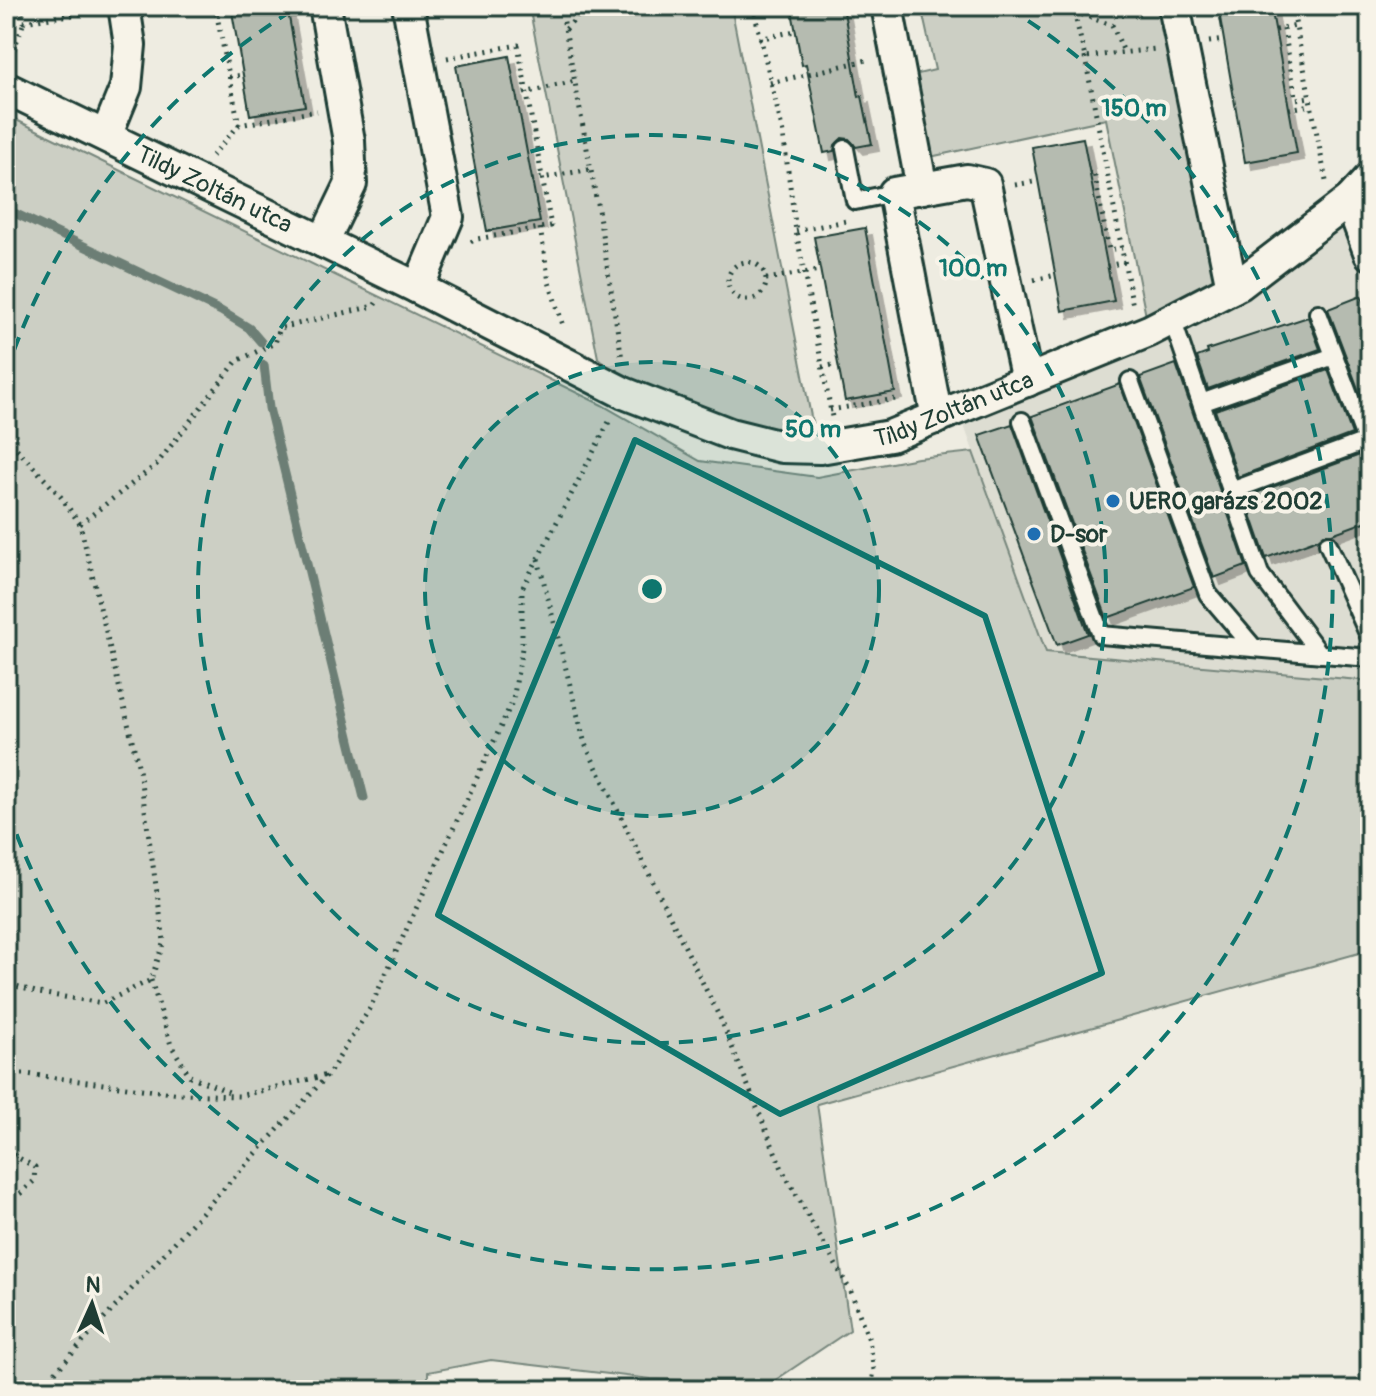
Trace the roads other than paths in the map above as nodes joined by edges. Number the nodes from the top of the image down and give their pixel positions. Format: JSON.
{"nodes":[{"id":1,"x":325,"y":6,"type":"edge"},
{"id":2,"x":408,"y":6,"type":"edge"},
{"id":3,"x":887,"y":6,"type":"edge"},
{"id":4,"x":1174,"y":6,"type":"edge"},
{"id":5,"x":111,"y":8,"type":"edge"},
{"id":6,"x":6,"y":88,"type":"edge"},
{"id":7,"x":106,"y":136,"type":"junction"},
{"id":8,"x":845,"y":149,"type":"dead end"},
{"id":9,"x":1370,"y":178,"type":"edge"},
{"id":10,"x":908,"y":191,"type":"junction"},
{"id":11,"x":1339,"y":193,"type":"junction"},
{"id":12,"x":323,"y":242,"type":"junction"},
{"id":13,"x":1370,"y":254,"type":"edge"},
{"id":14,"x":407,"y":283,"type":"junction"},
{"id":15,"x":1232,"y":288,"type":"junction"},
{"id":16,"x":1318,"y":313,"type":"dead end"},
{"id":17,"x":1172,"y":319,"type":"junction"},
{"id":18,"x":1334,"y":356,"type":"junction"},
{"id":19,"x":1027,"y":381,"type":"junction"},
{"id":20,"x":1130,"y":381,"type":"dead end"},
{"id":21,"x":1201,"y":403,"type":"junction"},
{"id":22,"x":936,"y":414,"type":"junction"},
{"id":23,"x":1022,"y":421,"type":"dead end"},
{"id":24,"x":1368,"y":446,"type":"edge"},
{"id":25,"x":1231,"y":491,"type":"junction"},
{"id":26,"x":1328,"y":544,"type":"dead end"},
{"id":27,"x":1363,"y":606,"type":"edge"},
{"id":28,"x":1370,"y":638,"type":"edge"},
{"id":29,"x":1254,"y":648,"type":"junction"},
{"id":30,"x":1320,"y":654,"type":"junction"},
{"id":31,"x":1370,"y":658,"type":"edge"}],
"edges":[{"from":1,"to":12,"type":"street"},
{"from":2,"to":14,"type":"street"},
{"from":3,"to":10,"type":"street"},
{"from":4,"to":15,"type":"street"},
{"from":5,"to":7,"type":"street"},
{"from":6,"to":7,"type":"street","name":"Tildy Zoltán utca"},
{"from":7,"to":12,"type":"street","name":"Tildy Zoltán utca"},
{"from":8,"to":10,"type":"lane"},
{"from":9,"to":11,"type":"street","name":"Tildy Zoltán utca"},
{"from":10,"to":19,"type":"street"},
{"from":10,"to":22,"type":"street"},
{"from":11,"to":13,"type":"street"},
{"from":11,"to":15,"type":"street","name":"Tildy Zoltán utca"},
{"from":12,"to":14,"type":"street","name":"Tildy Zoltán utca"},
{"from":14,"to":22,"type":"street","name":"Tildy Zoltán utca"},
{"from":15,"to":17,"type":"street","name":"Tildy Zoltán utca"},
{"from":16,"to":18,"type":"lane"},
{"from":17,"to":19,"type":"street","name":"Tildy Zoltán utca"},
{"from":17,"to":21,"type":"lane"},
{"from":18,"to":21,"type":"lane"},
{"from":18,"to":24,"type":"lane"},
{"from":19,"to":22,"type":"street","name":"Tildy Zoltán utca"},
{"from":20,"to":29,"type":"lane"},
{"from":21,"to":25,"type":"lane"},
{"from":23,"to":29,"type":"lane"},
{"from":24,"to":25,"type":"lane"},
{"from":25,"to":30,"type":"lane"},
{"from":26,"to":27,"type":"lane"},
{"from":27,"to":28,"type":"lane"},
{"from":29,"to":30,"type":"lane"},
{"from":30,"to":31,"type":"lane"}]}
